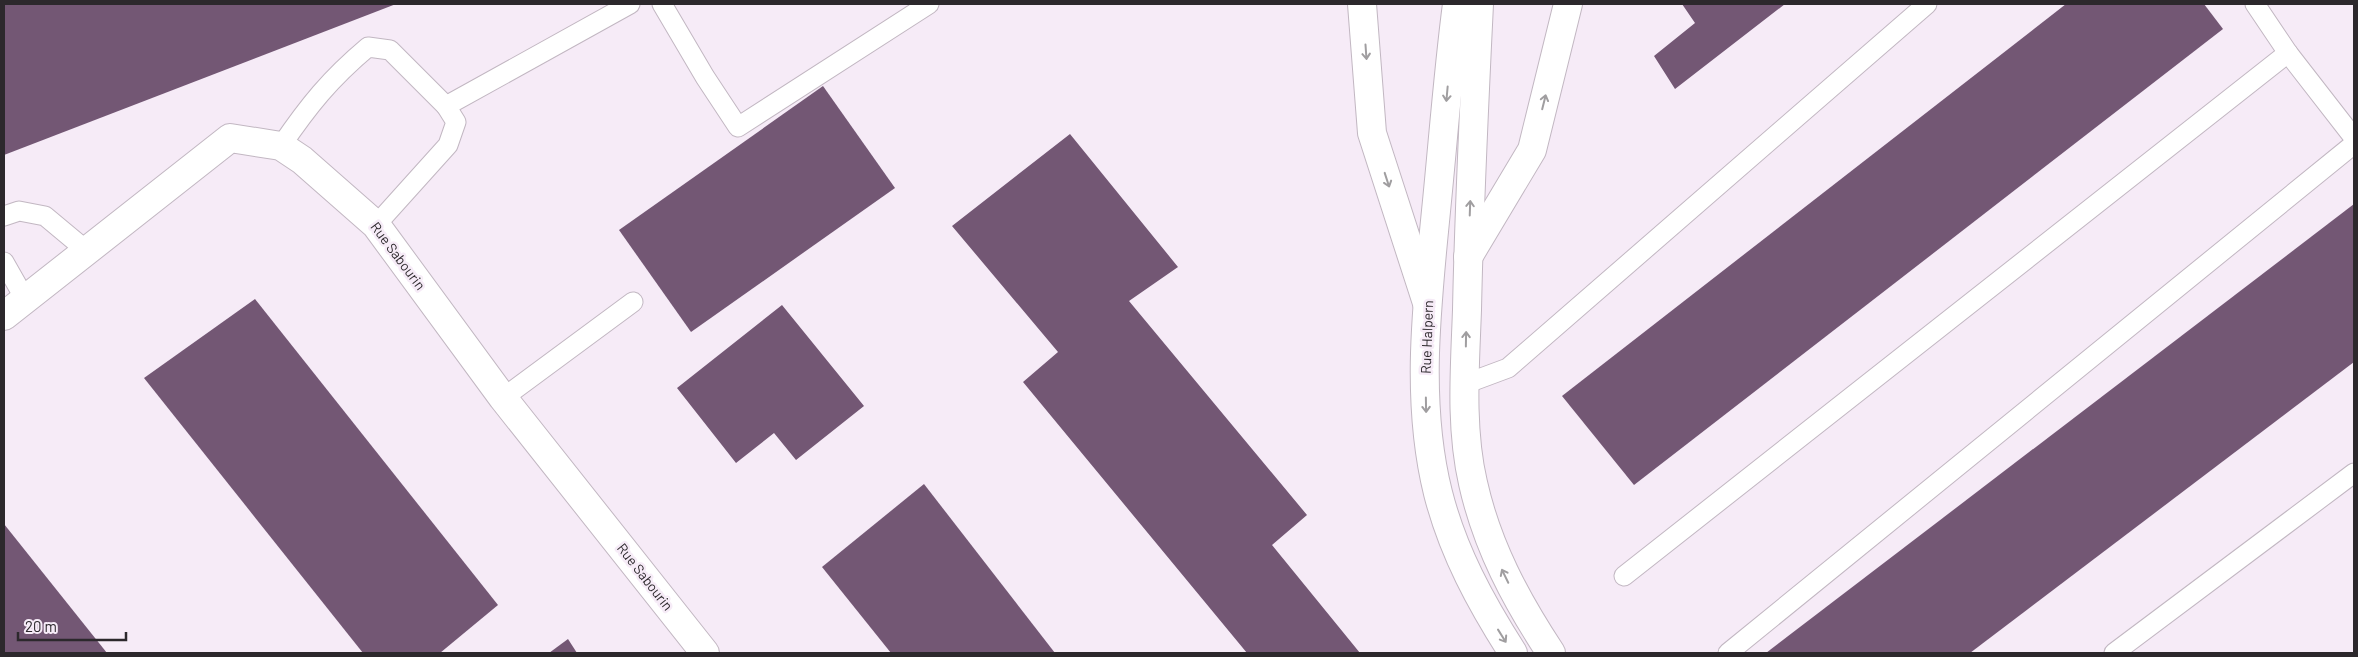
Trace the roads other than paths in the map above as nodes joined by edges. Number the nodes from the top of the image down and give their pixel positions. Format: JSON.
{"nodes":[{"id":1,"x":630,"y":4,"type":"edge"},
{"id":2,"x":662,"y":4,"type":"edge"},
{"id":3,"x":929,"y":4,"type":"edge"},
{"id":4,"x":1362,"y":4,"type":"edge"},
{"id":5,"x":1457,"y":4,"type":"edge"},
{"id":6,"x":1479,"y":4,"type":"edge"},
{"id":7,"x":1568,"y":4,"type":"edge"},
{"id":8,"x":1927,"y":4,"type":"edge"},
{"id":9,"x":2254,"y":4,"type":"edge"},
{"id":10,"x":2288,"y":53,"type":"junction"},
{"id":11,"x":446,"y":106,"type":"junction"},
{"id":12,"x":2354,"y":138,"type":"edge"},
{"id":13,"x":2354,"y":144,"type":"edge"},
{"id":14,"x":281,"y":146,"type":"junction"},
{"id":15,"x":4,"y":216,"type":"edge"},
{"id":16,"x":376,"y":225,"type":"junction"},
{"id":17,"x":87,"y":251,"type":"junction"},
{"id":18,"x":1468,"y":257,"type":"junction"},
{"id":19,"x":4,"y":262,"type":"edge"},
{"id":20,"x":25,"y":299,"type":"junction"},
{"id":21,"x":633,"y":302,"type":"dead end"},
{"id":22,"x":1428,"y":303,"type":"junction"},
{"id":23,"x":4,"y":316,"type":"edge"},
{"id":24,"x":1465,"y":384,"type":"junction"},
{"id":25,"x":503,"y":398,"type":"junction"},
{"id":26,"x":2354,"y":472,"type":"edge"},
{"id":27,"x":1624,"y":576,"type":"dead end"},
{"id":28,"x":705,"y":653,"type":"edge"},
{"id":29,"x":1514,"y":653,"type":"edge"},
{"id":30,"x":1552,"y":653,"type":"edge"},
{"id":31,"x":1728,"y":653,"type":"edge"},
{"id":32,"x":2114,"y":653,"type":"edge"}],
"edges":[{"from":1,"to":11,"type":"lane"},
{"from":2,"to":3,"type":"lane"},
{"from":4,"to":22,"type":"street","one_way":true},
{"from":5,"to":22,"type":"street","name":"Rue Halpern","one_way":true},
{"from":18,"to":6,"type":"street","one_way":true},
{"from":18,"to":7,"type":"street","one_way":true},
{"from":8,"to":24,"type":"lane"},
{"from":9,"to":10,"type":"lane"},
{"from":10,"to":12,"type":"lane"},
{"from":10,"to":27,"type":"lane"},
{"from":11,"to":14,"type":"lane"},
{"from":11,"to":16,"type":"lane"},
{"from":13,"to":31,"type":"lane"},
{"from":14,"to":16,"type":"street","name":"Rue Sabourin"},
{"from":14,"to":17,"type":"street","name":"Rue Sabourin"},
{"from":15,"to":17,"type":"lane"},
{"from":16,"to":25,"type":"street","name":"Rue Sabourin"},
{"from":17,"to":20,"type":"street","name":"Rue Sabourin"},
{"from":24,"to":18,"type":"street","one_way":true},
{"from":19,"to":20,"type":"lane"},
{"from":20,"to":23,"type":"street","name":"Rue Sabourin"},
{"from":21,"to":25,"type":"lane"},
{"from":22,"to":29,"type":"street","name":"Rue Halpern","one_way":true},
{"from":30,"to":24,"type":"street","one_way":true},
{"from":25,"to":28,"type":"street","name":"Rue Sabourin"},
{"from":26,"to":32,"type":"lane"}]}
